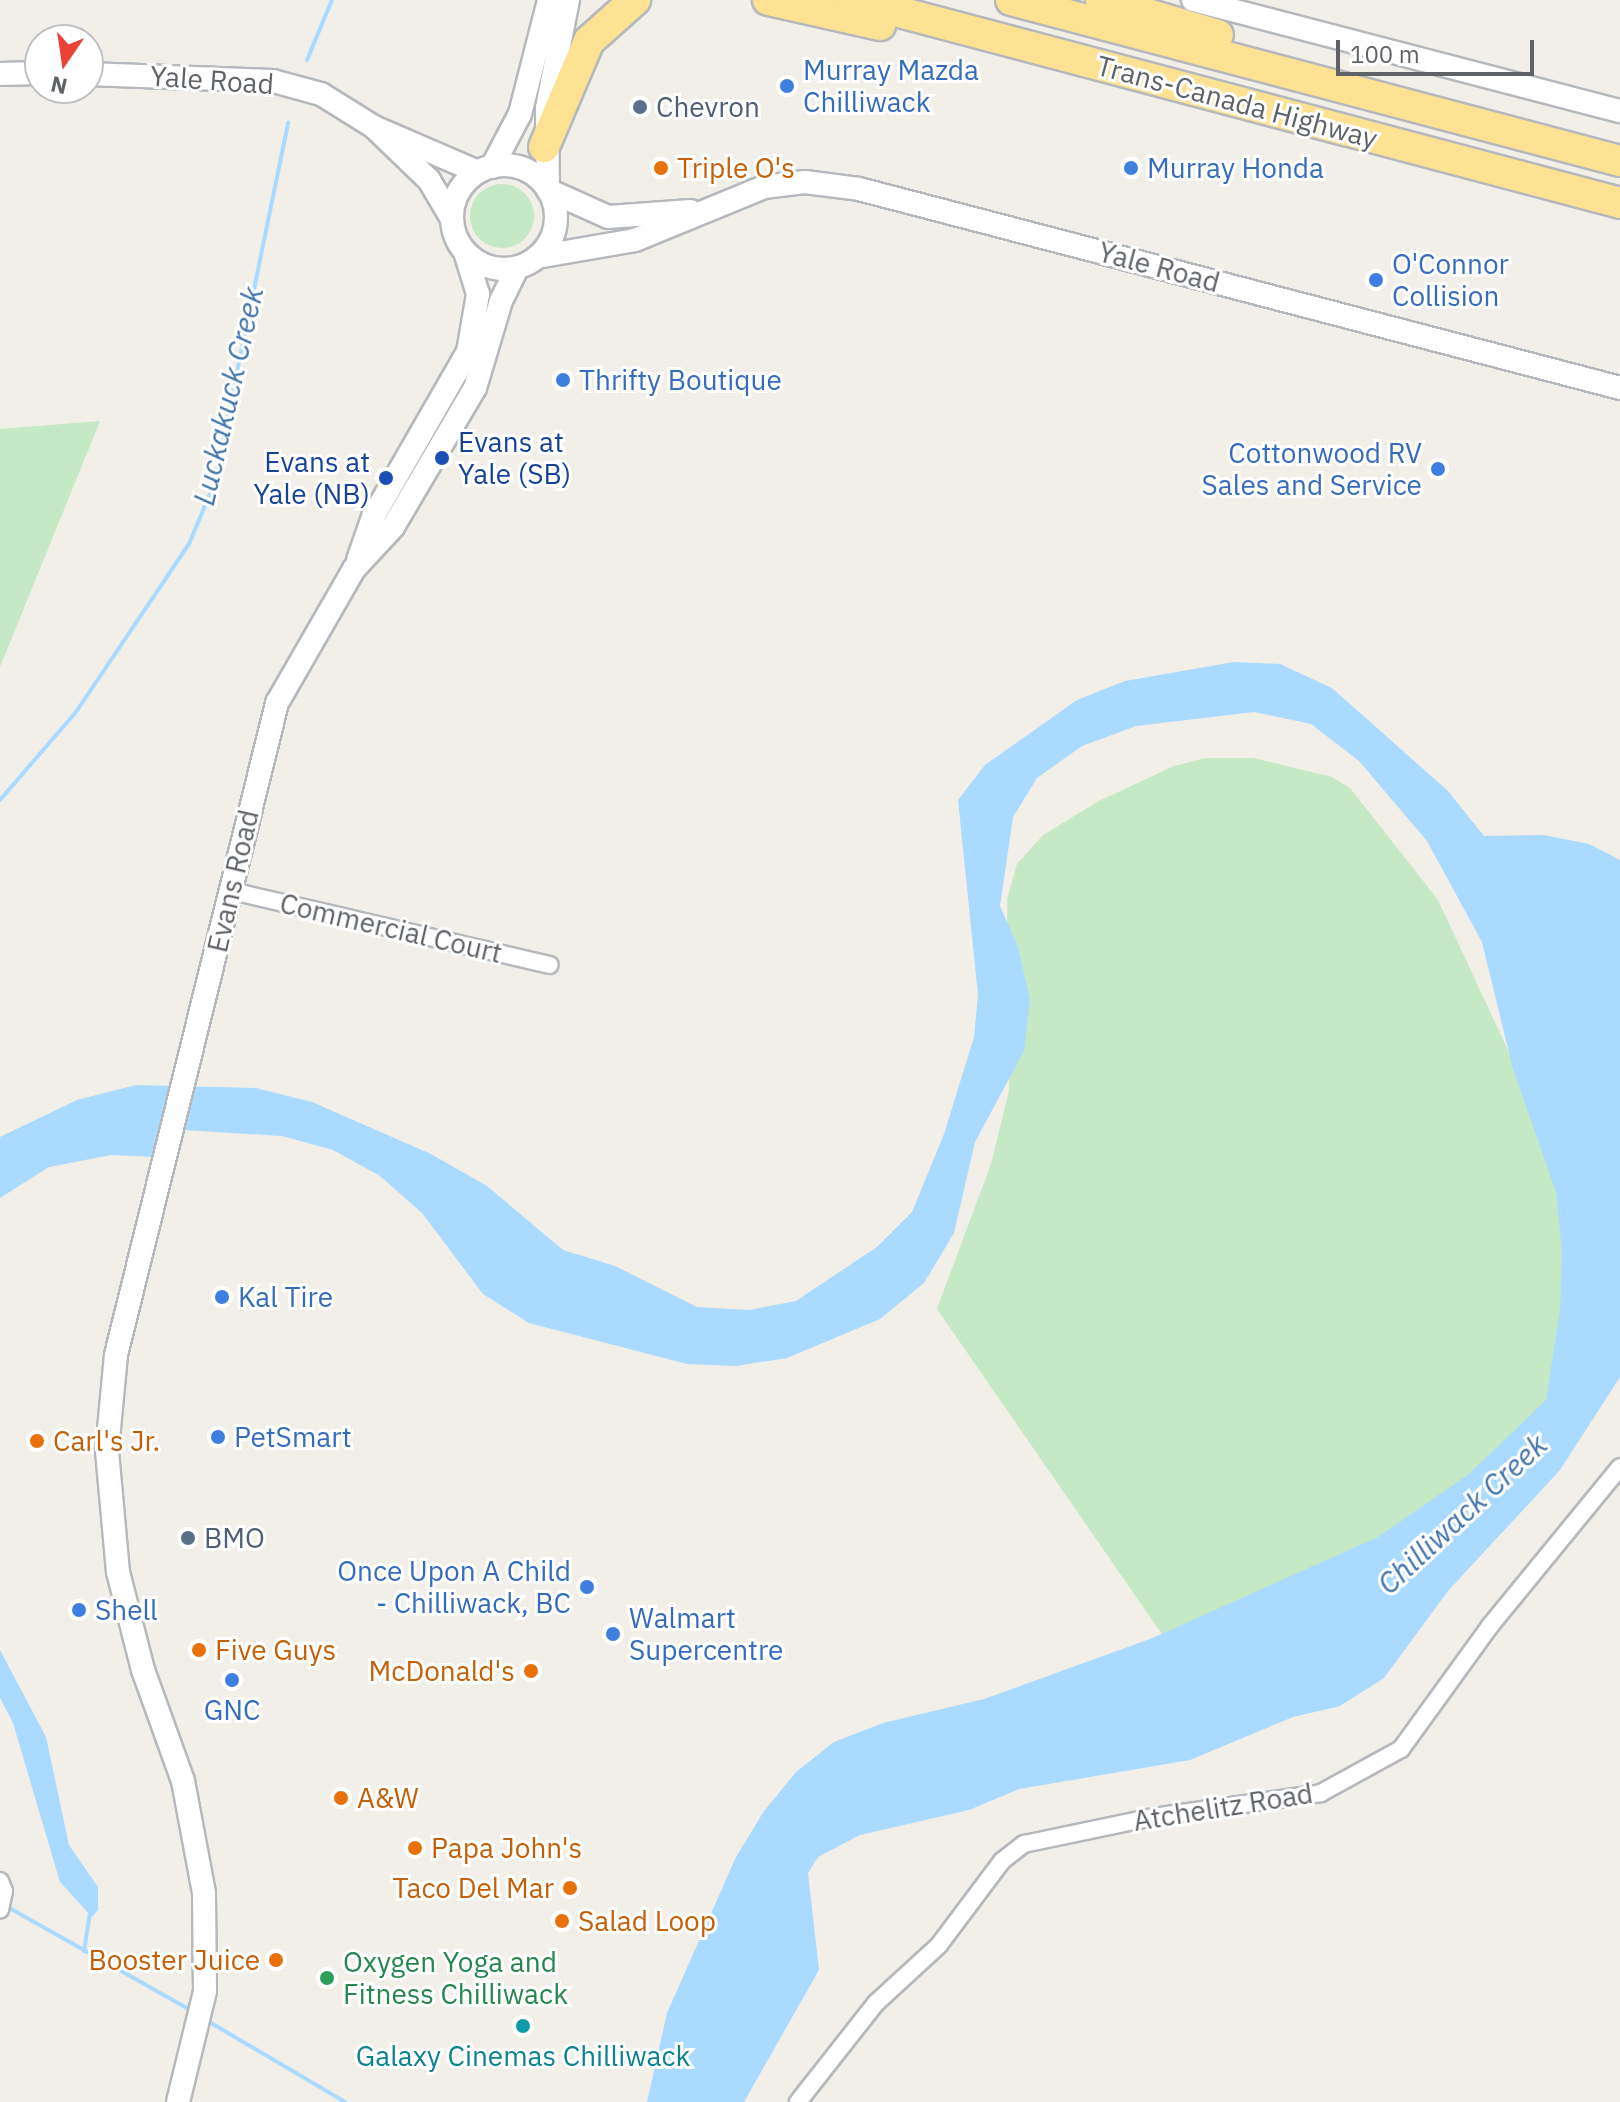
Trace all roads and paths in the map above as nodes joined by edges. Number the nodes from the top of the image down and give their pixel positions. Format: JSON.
{"nodes":[{"id":1,"x":549,"y":0,"type":"edge"},
{"id":2,"x":568,"y":0,"type":"edge"},
{"id":3,"x":635,"y":0,"type":"edge"},
{"id":4,"x":768,"y":0,"type":"edge"},
{"id":5,"x":854,"y":0,"type":"edge"},
{"id":6,"x":1011,"y":0,"type":"edge"},
{"id":7,"x":1101,"y":0,"type":"edge"},
{"id":8,"x":1193,"y":0,"type":"edge"},
{"id":9,"x":24,"y":73,"type":"edge"},
{"id":10,"x":0,"y":74,"type":"edge"},
{"id":11,"x":104,"y":75,"type":"edge"},
{"id":12,"x":1196,"y":92,"type":"junction"},
{"id":13,"x":1366,"y":96,"type":"junction"},
{"id":14,"x":1620,"y":111,"type":"edge"},
{"id":15,"x":374,"y":127,"type":"junction"},
{"id":16,"x":544,"y":147,"type":"junction"},
{"id":17,"x":1620,"y":161,"type":"edge"},
{"id":18,"x":485,"y":170,"type":"junction"},
{"id":19,"x":548,"y":190,"type":"junction"},
{"id":20,"x":1620,"y":203,"type":"edge"},
{"id":21,"x":696,"y":210,"type":"junction"},
{"id":22,"x":452,"y":219,"type":"junction"},
{"id":23,"x":465,"y":252,"type":"junction"},
{"id":24,"x":527,"y":263,"type":"junction"},
{"id":25,"x":1620,"y":388,"type":"edge"},
{"id":26,"x":354,"y":569,"type":"junction"},
{"id":27,"x":232,"y":891,"type":"junction"},
{"id":28,"x":550,"y":965,"type":"dead end"},
{"id":29,"x":1620,"y":1467,"type":"edge"},
{"id":30,"x":0,"y":1881,"type":"edge"},
{"id":31,"x":0,"y":1910,"type":"edge"},
{"id":32,"x":178,"y":2102,"type":"edge"},
{"id":33,"x":798,"y":2102,"type":"edge"}],
"edges":[{"from":1,"to":18,"type":"street"},
{"from":2,"to":16,"type":"street"},
{"from":3,"to":16,"type":"highway"},
{"from":4,"to":12,"type":"highway"},
{"from":5,"to":12,"type":"highway","name":"Trans-Canada Highway"},
{"from":6,"to":13,"type":"highway","name":"Trans-Canada Highway"},
{"from":7,"to":13,"type":"highway"},
{"from":8,"to":14,"type":"street"},
{"from":9,"to":10,"type":"street"},
{"from":11,"to":15,"type":"street","name":"Yale Road"},
{"from":12,"to":20,"type":"highway","name":"Trans-Canada Highway"},
{"from":13,"to":17,"type":"highway","name":"Trans-Canada Highway"},
{"from":15,"to":18,"type":"street","name":"Yale Road"},
{"from":15,"to":22,"type":"street","name":"Yale Road"},
{"from":16,"to":19,"type":"street"},
{"from":18,"to":19,"type":"street"},
{"from":18,"to":22,"type":"street"},
{"from":19,"to":21,"type":"street","name":"Yale Road"},
{"from":19,"to":24,"type":"street"},
{"from":21,"to":24,"type":"street","name":"Yale Road"},
{"from":21,"to":25,"type":"street","name":"Yale Road"},
{"from":22,"to":23,"type":"street"},
{"from":23,"to":24,"type":"street"},
{"from":23,"to":26,"type":"street","name":"Evans Road"},
{"from":24,"to":26,"type":"street","name":"Evans Road"},
{"from":26,"to":27,"type":"street","name":"Evans Road"},
{"from":27,"to":28,"type":"street","name":"Commercial Court"},
{"from":27,"to":32,"type":"street","name":"Evans Road"},
{"from":29,"to":33,"type":"street","name":"Atchelitz Road"},
{"from":30,"to":31,"type":"street"}]}
